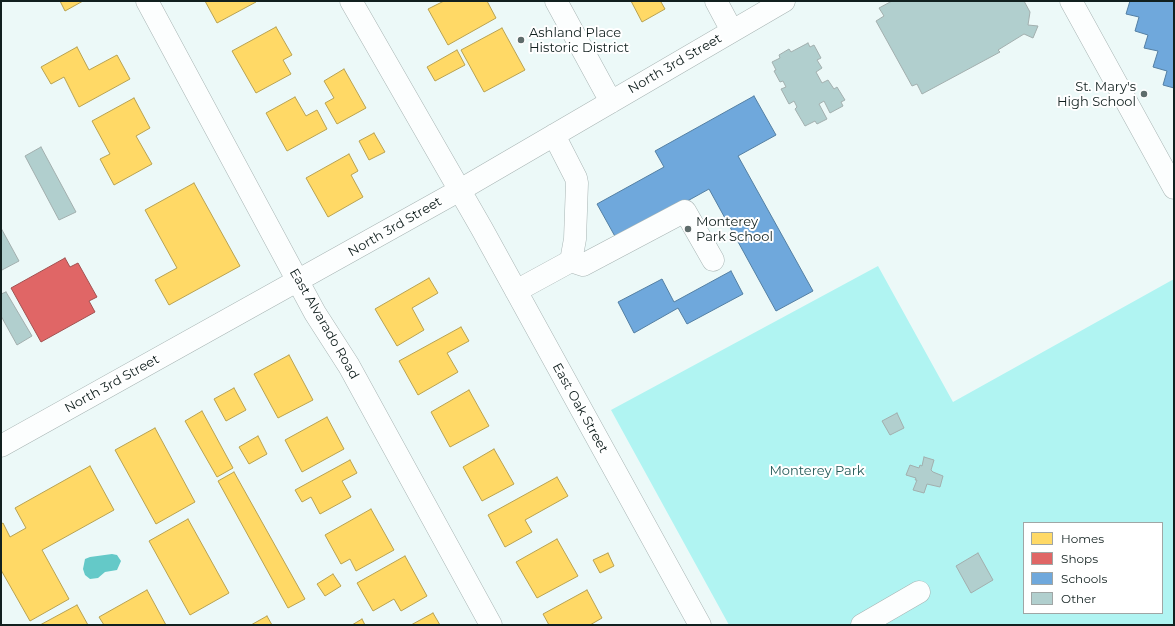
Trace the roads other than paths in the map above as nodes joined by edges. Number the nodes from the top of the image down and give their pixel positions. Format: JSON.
{"nodes":[{"id":1,"x":147,"y":1,"type":"edge"},
{"id":2,"x":351,"y":1,"type":"edge"},
{"id":3,"x":556,"y":1,"type":"edge"},
{"id":4,"x":716,"y":1,"type":"edge"},
{"id":5,"x":784,"y":1,"type":"edge"},
{"id":6,"x":1071,"y":1,"type":"edge"},
{"id":7,"x":732,"y":31,"type":"junction"},
{"id":8,"x":611,"y":102,"type":"junction"},
{"id":9,"x":554,"y":135,"type":"junction"},
{"id":10,"x":1170,"y":182,"type":"edge"},
{"id":11,"x":460,"y":190,"type":"junction"},
{"id":12,"x":713,"y":260,"type":"dead end"},
{"id":13,"x":571,"y":261,"type":"junction"},
{"id":14,"x":299,"y":281,"type":"junction"},
{"id":15,"x":516,"y":292,"type":"junction"},
{"id":16,"x":1,"y":446,"type":"edge"},
{"id":17,"x":919,"y":592,"type":"dead end"},
{"id":18,"x":491,"y":625,"type":"edge"},
{"id":19,"x":700,"y":625,"type":"edge"},
{"id":20,"x":862,"y":625,"type":"edge"}],
"edges":[{"from":1,"to":14,"type":"street","name":"East Alvarado Road"},
{"from":2,"to":11,"type":"street","name":"East Oak Street"},
{"from":3,"to":8,"type":"street"},
{"from":4,"to":7,"type":"street"},
{"from":5,"to":7,"type":"street","name":"North 3rd Street"},
{"from":6,"to":10,"type":"street"},
{"from":7,"to":8,"type":"street","name":"North 3rd Street"},
{"from":8,"to":9,"type":"street","name":"North 3rd Street"},
{"from":9,"to":11,"type":"street","name":"North 3rd Street"},
{"from":9,"to":13,"type":"street"},
{"from":11,"to":14,"type":"street","name":"North 3rd Street"},
{"from":11,"to":15,"type":"street","name":"East Oak Street"},
{"from":12,"to":13,"type":"street"},
{"from":13,"to":15,"type":"street"},
{"from":14,"to":16,"type":"street","name":"North 3rd Street"},
{"from":14,"to":18,"type":"street","name":"East Alvarado Road"},
{"from":15,"to":19,"type":"street","name":"East Oak Street"},
{"from":17,"to":20,"type":"street"}]}
